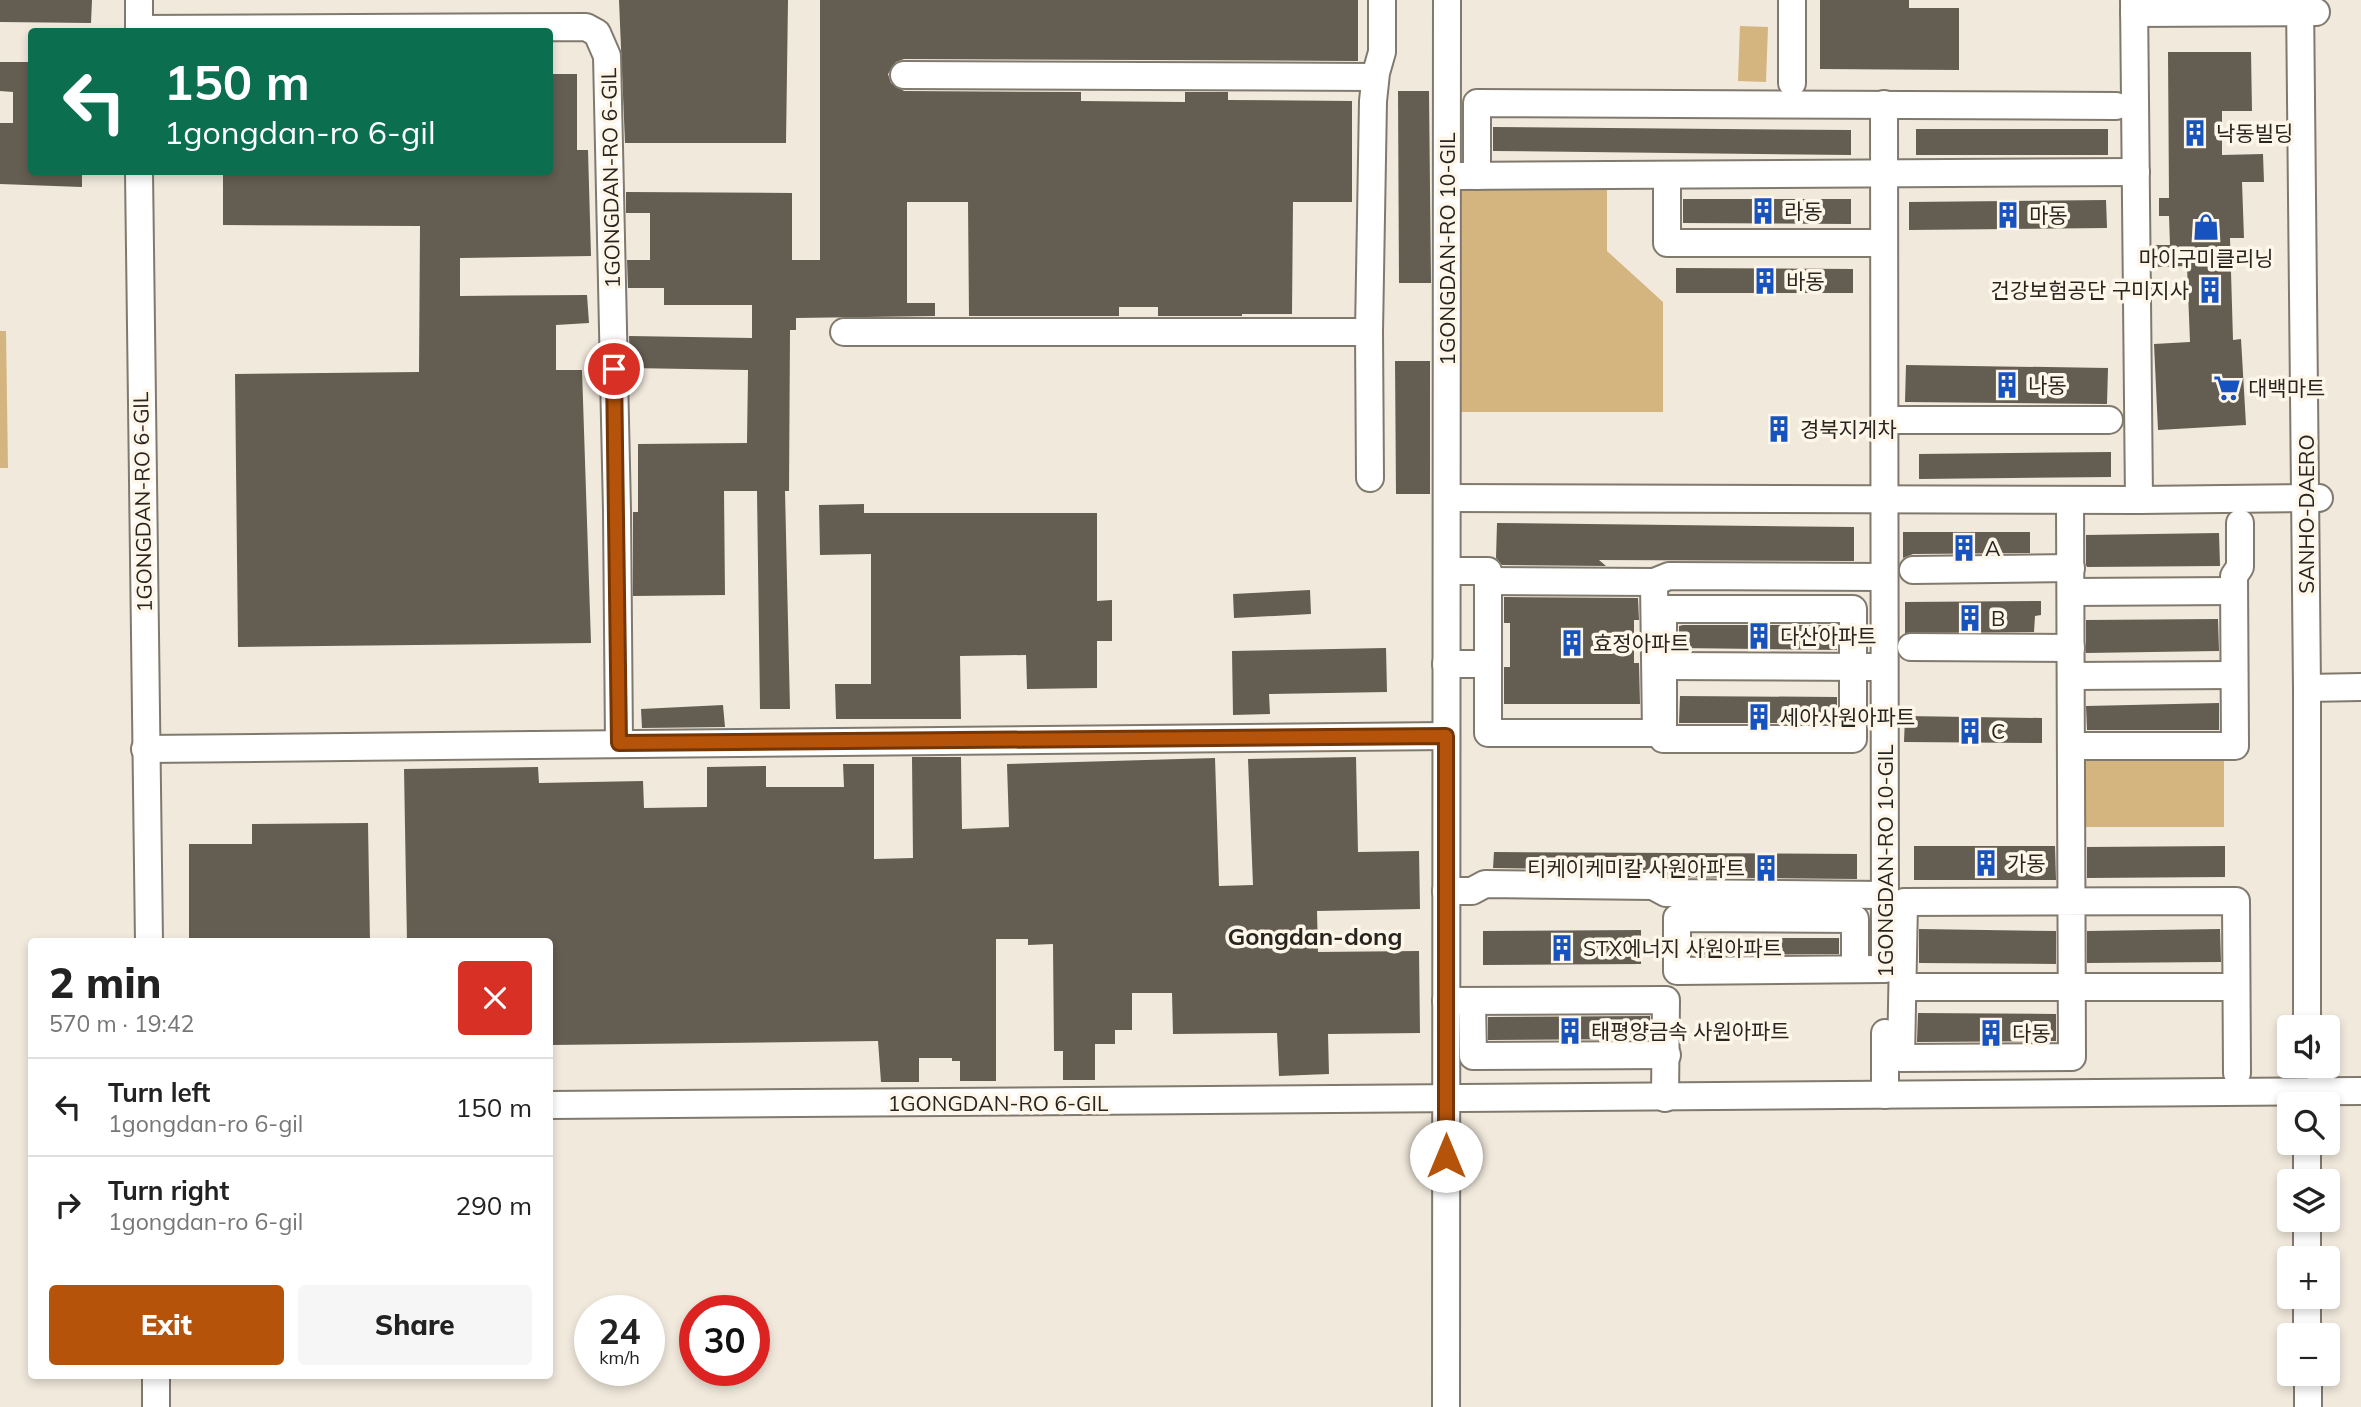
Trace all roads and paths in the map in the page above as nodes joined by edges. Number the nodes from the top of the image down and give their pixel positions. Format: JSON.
{"nodes":[{"id":1,"x":139,"y":0,"type":"edge"},
{"id":2,"x":1382,"y":0,"type":"edge"},
{"id":3,"x":1447,"y":0,"type":"edge"},
{"id":4,"x":1792,"y":0,"type":"edge"},
{"id":5,"x":2308,"y":6,"type":"edge"},
{"id":6,"x":2134,"y":7,"type":"edge"},
{"id":7,"x":139,"y":28,"type":"edge"},
{"id":8,"x":437,"y":28,"type":"edge"},
{"id":9,"x":904,"y":75,"type":"dead end"},
{"id":10,"x":1375,"y":77,"type":"junction"},
{"id":11,"x":1792,"y":83,"type":"dead end"},
{"id":12,"x":1884,"y":104,"type":"junction"},
{"id":13,"x":2116,"y":106,"type":"dead end"},
{"id":14,"x":2136,"y":172,"type":"junction"},
{"id":15,"x":139,"y":175,"type":"edge"},
{"id":16,"x":1884,"y":175,"type":"junction"},
{"id":17,"x":1667,"y":176,"type":"junction"},
{"id":18,"x":1884,"y":243,"type":"junction"},
{"id":19,"x":844,"y":332,"type":"dead end"},
{"id":20,"x":1369,"y":332,"type":"junction"},
{"id":21,"x":1884,"y":420,"type":"junction"},
{"id":22,"x":2109,"y":420,"type":"dead end"},
{"id":23,"x":1370,"y":478,"type":"dead end"},
{"id":24,"x":2313,"y":498,"type":"junction"},
{"id":25,"x":1447,"y":499,"type":"junction"},
{"id":26,"x":1884,"y":500,"type":"junction"},
{"id":27,"x":2070,"y":500,"type":"junction"},
{"id":28,"x":2139,"y":500,"type":"junction"},
{"id":29,"x":2240,"y":523,"type":"dead end"},
{"id":30,"x":1913,"y":570,"type":"dead end"},
{"id":31,"x":1447,"y":571,"type":"junction"},
{"id":32,"x":1884,"y":577,"type":"junction"},
{"id":33,"x":2071,"y":580,"type":"junction"},
{"id":34,"x":1488,"y":581,"type":"junction"},
{"id":35,"x":1654,"y":582,"type":"junction"},
{"id":36,"x":2234,"y":591,"type":"junction"},
{"id":37,"x":1911,"y":647,"type":"dead end"},
{"id":38,"x":2071,"y":648,"type":"junction"},
{"id":39,"x":1446,"y":664,"type":"junction"},
{"id":40,"x":1488,"y":664,"type":"junction"},
{"id":41,"x":1663,"y":666,"type":"junction"},
{"id":42,"x":1853,"y":667,"type":"junction"},
{"id":43,"x":1884,"y":667,"type":"junction"},
{"id":44,"x":2234,"y":675,"type":"junction"},
{"id":45,"x":2071,"y":676,"type":"junction"},
{"id":46,"x":2361,"y":687,"type":"edge"},
{"id":47,"x":2313,"y":688,"type":"junction"},
{"id":48,"x":1446,"y":736,"type":"junction"},
{"id":49,"x":619,"y":743,"type":"junction"},
{"id":50,"x":2071,"y":746,"type":"junction"},
{"id":51,"x":145,"y":749,"type":"junction"},
{"id":52,"x":1446,"y":891,"type":"junction"},
{"id":53,"x":1885,"y":895,"type":"junction"},
{"id":54,"x":2071,"y":902,"type":"junction"},
{"id":55,"x":149,"y":938,"type":"edge"},
{"id":56,"x":1856,"y":969,"type":"junction"},
{"id":57,"x":1894,"y":978,"type":"junction"},
{"id":58,"x":2236,"y":987,"type":"junction"},
{"id":59,"x":2072,"y":988,"type":"junction"},
{"id":60,"x":1459,"y":1001,"type":"junction"},
{"id":61,"x":2307,"y":1015,"type":"edge"},
{"id":62,"x":2321,"y":1015,"type":"edge"},
{"id":63,"x":1667,"y":1055,"type":"junction"},
{"id":64,"x":2237,"y":1073,"type":"dead end"},
{"id":65,"x":2314,"y":1087,"type":"edge"},
{"id":66,"x":2361,"y":1091,"type":"edge"},
{"id":67,"x":1885,"y":1096,"type":"junction"},
{"id":68,"x":1665,"y":1098,"type":"junction"},
{"id":69,"x":1446,"y":1100,"type":"junction"},
{"id":70,"x":553,"y":1105,"type":"edge"},
{"id":71,"x":156,"y":1379,"type":"edge"},
{"id":72,"x":2308,"y":1386,"type":"edge"},
{"id":73,"x":2322,"y":1386,"type":"edge"},
{"id":74,"x":156,"y":1407,"type":"edge"},
{"id":75,"x":1446,"y":1407,"type":"edge"},
{"id":76,"x":2308,"y":1407,"type":"edge"},
{"id":77,"x":2322,"y":1407,"type":"edge"}],
"edges":[{"from":1,"to":7,"type":"street","name":"1GONGDAN-RO 6-GIL"},
{"from":2,"to":10,"type":"street"},
{"from":3,"to":25,"type":"street","name":"1GONGDAN-RO 10-GIL"},
{"from":4,"to":11,"type":"street"},
{"from":5,"to":6,"type":"street"},
{"from":5,"to":24,"type":"street","name":"SANHO-DAERO"},
{"from":6,"to":14,"type":"street"},
{"from":8,"to":49,"type":"street","name":"1GONGDAN-RO 6-GIL"},
{"from":9,"to":10,"type":"street"},
{"from":10,"to":20,"type":"street"},
{"from":12,"to":13,"type":"street"},
{"from":12,"to":16,"type":"street","name":"1GONGDAN-RO 10-GIL"},
{"from":12,"to":17,"type":"street"},
{"from":14,"to":16,"type":"street"},
{"from":14,"to":28,"type":"street"},
{"from":15,"to":51,"type":"street","name":"1GONGDAN-RO 6-GIL"},
{"from":16,"to":17,"type":"street"},
{"from":16,"to":18,"type":"street","name":"1GONGDAN-RO 10-GIL"},
{"from":17,"to":18,"type":"street"},
{"from":18,"to":21,"type":"street","name":"1GONGDAN-RO 10-GIL"},
{"from":19,"to":20,"type":"street"},
{"from":20,"to":23,"type":"street"},
{"from":21,"to":22,"type":"street"},
{"from":21,"to":26,"type":"street","name":"1GONGDAN-RO 10-GIL"},
{"from":24,"to":28,"type":"street"},
{"from":24,"to":47,"type":"street","name":"SANHO-DAERO"},
{"from":25,"to":26,"type":"street"},
{"from":25,"to":31,"type":"street","name":"1GONGDAN-RO 10-GIL"},
{"from":26,"to":27,"type":"street"},
{"from":26,"to":32,"type":"street","name":"1GONGDAN-RO 10-GIL"},
{"from":27,"to":28,"type":"street"},
{"from":27,"to":33,"type":"street"},
{"from":29,"to":36,"type":"street"},
{"from":30,"to":33,"type":"street"},
{"from":31,"to":34,"type":"street"},
{"from":31,"to":39,"type":"street","name":"1GONGDAN-RO 10-GIL"},
{"from":32,"to":35,"type":"street"},
{"from":32,"to":43,"type":"street","name":"1GONGDAN-RO 10-GIL"},
{"from":33,"to":36,"type":"street"},
{"from":33,"to":38,"type":"street"},
{"from":34,"to":35,"type":"street"},
{"from":34,"to":40,"type":"street"},
{"from":35,"to":40,"type":"street"},
{"from":36,"to":44,"type":"street"},
{"from":37,"to":38,"type":"street"},
{"from":38,"to":45,"type":"street"},
{"from":39,"to":40,"type":"street"},
{"from":39,"to":48,"type":"street","name":"1GONGDAN-RO 10-GIL"},
{"from":41,"to":42,"type":"street"},
{"from":41,"to":42,"type":"street"},
{"from":41,"to":42,"type":"street"},
{"from":42,"to":43,"type":"street"},
{"from":43,"to":53,"type":"street","name":"1GONGDAN-RO 10-GIL"},
{"from":44,"to":45,"type":"street"},
{"from":44,"to":50,"type":"street"},
{"from":45,"to":50,"type":"street"},
{"from":46,"to":47,"type":"street"},
{"from":47,"to":61,"type":"street","name":"SANHO-DAERO"},
{"from":47,"to":62,"type":"street","name":"SANHO-DAERO"},
{"from":48,"to":49,"type":"street"},
{"from":48,"to":52,"type":"street","name":"1GONGDAN-RO 10-GIL"},
{"from":49,"to":51,"type":"street"},
{"from":50,"to":54,"type":"street"},
{"from":51,"to":55,"type":"street","name":"1GONGDAN-RO 6-GIL"},
{"from":52,"to":53,"type":"street"},
{"from":52,"to":60,"type":"street","name":"1GONGDAN-RO 10-GIL"},
{"from":53,"to":57,"type":"street","name":"1GONGDAN-RO 10-GIL"},
{"from":54,"to":57,"type":"street"},
{"from":54,"to":58,"type":"street"},
{"from":54,"to":59,"type":"street"},
{"from":56,"to":56,"type":"street"},
{"from":56,"to":57,"type":"street"},
{"from":57,"to":59,"type":"street"},
{"from":57,"to":59,"type":"street"},
{"from":57,"to":67,"type":"street","name":"1GONGDAN-RO 10-GIL"},
{"from":58,"to":59,"type":"street"},
{"from":58,"to":64,"type":"street"},
{"from":60,"to":63,"type":"street"},
{"from":60,"to":63,"type":"street"},
{"from":60,"to":69,"type":"street","name":"1GONGDAN-RO 10-GIL"},
{"from":63,"to":68,"type":"street"},
{"from":65,"to":66,"type":"street"},
{"from":65,"to":67,"type":"street"},
{"from":67,"to":68,"type":"street"},
{"from":68,"to":69,"type":"street"},
{"from":69,"to":70,"type":"street","name":"1GONGDAN-RO 6-GIL"},
{"from":69,"to":75,"type":"street","name":"1GONGDAN-RO 10-GIL"},
{"from":71,"to":74,"type":"street"},
{"from":72,"to":76,"type":"street"},
{"from":73,"to":77,"type":"street"}]}
